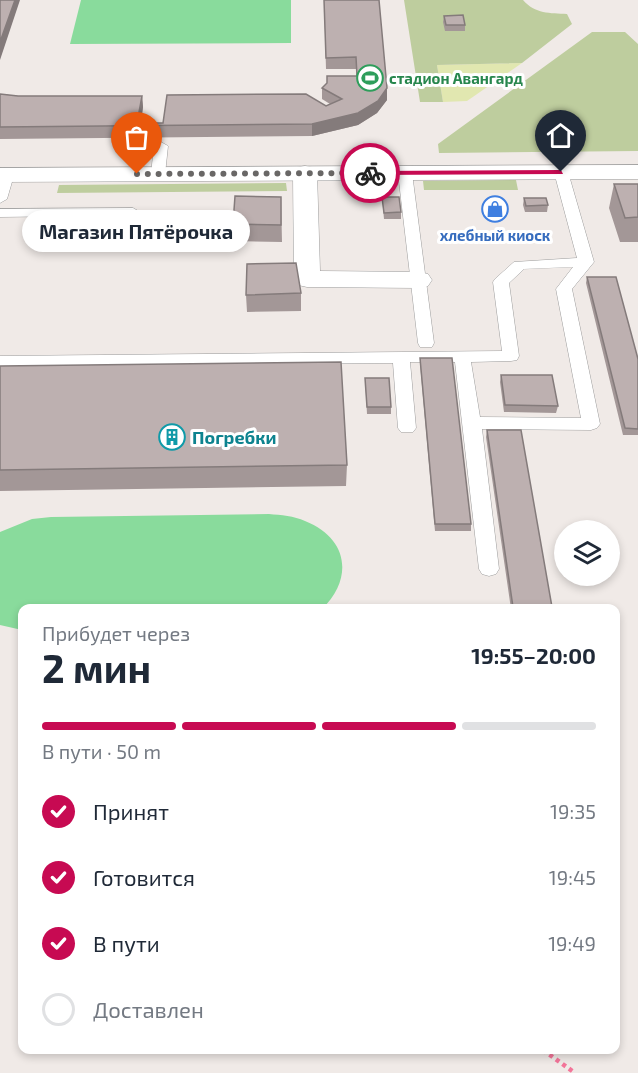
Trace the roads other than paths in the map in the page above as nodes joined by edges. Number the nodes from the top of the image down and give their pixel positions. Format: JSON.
{"nodes":[{"id":1,"x":161,"y":146,"type":"dead end"},
{"id":2,"x":561,"y":172,"type":"junction"},
{"id":3,"x":638,"y":172,"type":"edge"},
{"id":4,"x":305,"y":173,"type":"junction"},
{"id":5,"x":405,"y":173,"type":"junction"},
{"id":6,"x":158,"y":174,"type":"junction"},
{"id":7,"x":4,"y":175,"type":"edge"},
{"id":8,"x":0,"y":199,"type":"edge"},
{"id":9,"x":133,"y":212,"type":"dead end"},
{"id":10,"x":0,"y":213,"type":"edge"},
{"id":11,"x":586,"y":262,"type":"junction"},
{"id":12,"x":418,"y":280,"type":"junction"},
{"id":13,"x":426,"y":344,"type":"dead end"},
{"id":14,"x":462,"y":355,"type":"junction"},
{"id":15,"x":401,"y":356,"type":"junction"},
{"id":16,"x":0,"y":362,"type":"edge"},
{"id":17,"x":472,"y":423,"type":"junction"},
{"id":18,"x":407,"y":428,"type":"dead end"},
{"id":19,"x":489,"y":569,"type":"dead end"}],
"edges":[{"from":1,"to":6,"type":"lane"},
{"from":2,"to":3,"type":"street"},
{"from":2,"to":5,"type":"street"},
{"from":2,"to":11,"type":"lane"},
{"from":4,"to":5,"type":"street"},
{"from":4,"to":6,"type":"street"},
{"from":4,"to":12,"type":"street"},
{"from":5,"to":12,"type":"lane"},
{"from":6,"to":7,"type":"street"},
{"from":7,"to":8,"type":"lane"},
{"from":9,"to":10,"type":"lane"},
{"from":11,"to":14,"type":"lane"},
{"from":11,"to":17,"type":"lane"},
{"from":12,"to":13,"type":"lane"},
{"from":14,"to":15,"type":"lane"},
{"from":14,"to":17,"type":"lane"},
{"from":15,"to":16,"type":"lane"},
{"from":15,"to":18,"type":"lane"},
{"from":17,"to":19,"type":"lane"}]}
